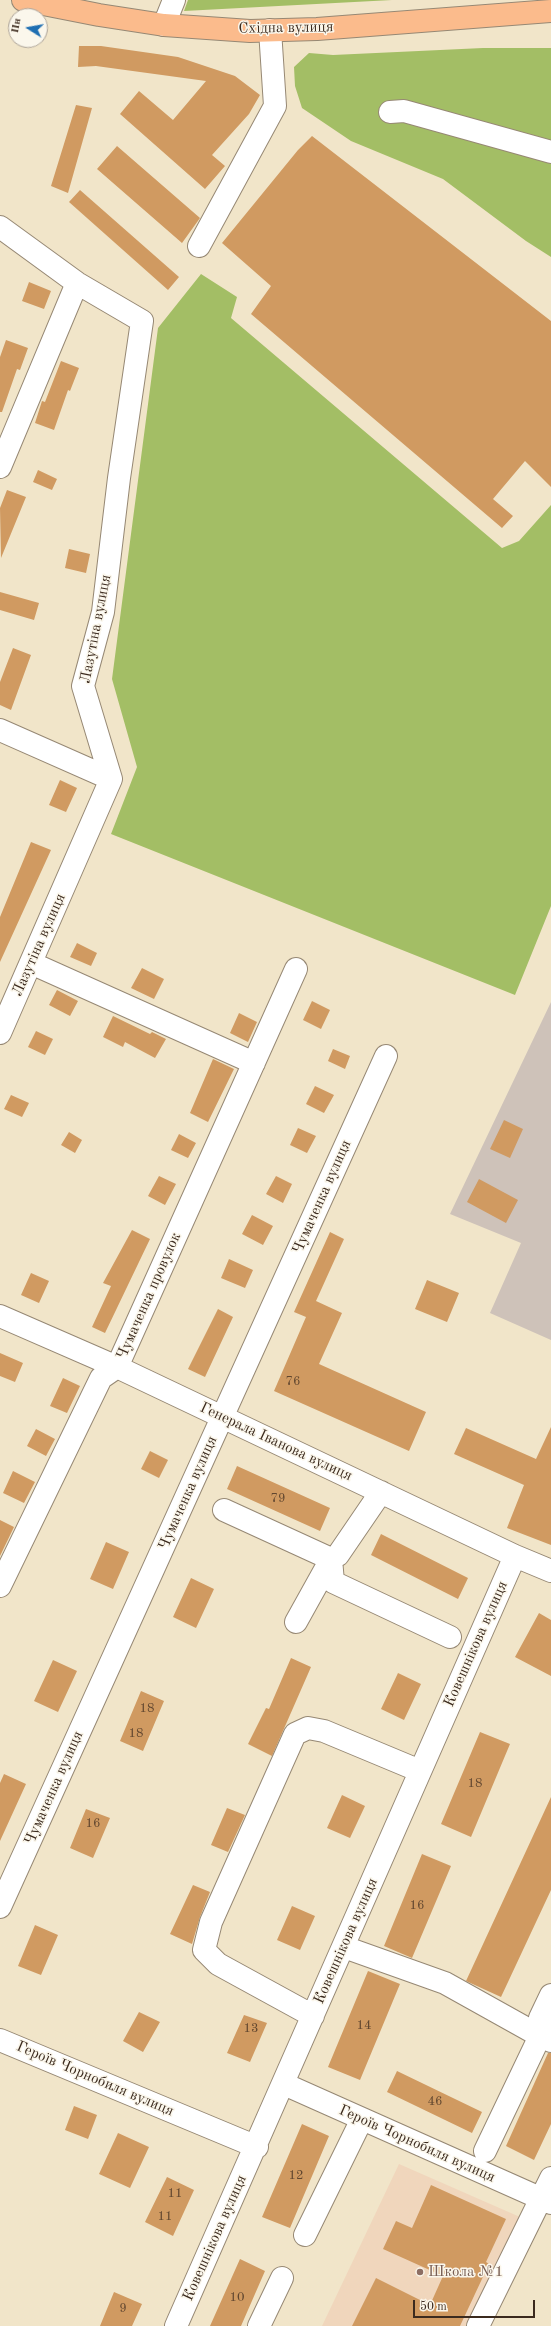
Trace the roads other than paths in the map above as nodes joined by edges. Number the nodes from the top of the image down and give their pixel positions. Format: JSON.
{"nodes":[{"id":1,"x":22,"y":0,"type":"edge"},
{"id":2,"x":174,"y":0,"type":"edge"},
{"id":3,"x":551,"y":11,"type":"edge"},
{"id":4,"x":164,"y":25,"type":"junction"},
{"id":5,"x":270,"y":30,"type":"junction"},
{"id":6,"x":390,"y":112,"type":"dead end"},
{"id":7,"x":551,"y":152,"type":"edge"},
{"id":8,"x":0,"y":228,"type":"edge"},
{"id":9,"x":199,"y":246,"type":"dead end"},
{"id":10,"x":78,"y":283,"type":"junction"},
{"id":11,"x":0,"y":467,"type":"edge"},
{"id":12,"x":0,"y":730,"type":"edge"},
{"id":13,"x":111,"y":780,"type":"junction"},
{"id":14,"x":31,"y":963,"type":"junction"},
{"id":15,"x":296,"y":969,"type":"dead end"},
{"id":16,"x":0,"y":1033,"type":"edge"},
{"id":17,"x":386,"y":1056,"type":"dead end"},
{"id":18,"x":254,"y":1063,"type":"junction"},
{"id":19,"x":0,"y":1316,"type":"edge"},
{"id":20,"x":117,"y":1367,"type":"junction"},
{"id":21,"x":223,"y":1416,"type":"junction"},
{"id":22,"x":381,"y":1492,"type":"junction"},
{"id":23,"x":224,"y":1510,"type":"dead end"},
{"id":24,"x":515,"y":1556,"type":"junction"},
{"id":25,"x":331,"y":1559,"type":"junction"},
{"id":26,"x":551,"y":1571,"type":"edge"},
{"id":27,"x":0,"y":1586,"type":"edge"},
{"id":28,"x":296,"y":1622,"type":"dead end"},
{"id":29,"x":450,"y":1637,"type":"dead end"},
{"id":30,"x":420,"y":1771,"type":"junction"},
{"id":31,"x":0,"y":1907,"type":"edge"},
{"id":32,"x":344,"y":1947,"type":"junction"},
{"id":33,"x":551,"y":1995,"type":"edge"},
{"id":34,"x":313,"y":2016,"type":"junction"},
{"id":35,"x":545,"y":2039,"type":"edge"},
{"id":36,"x":0,"y":2040,"type":"edge"},
{"id":37,"x":284,"y":2084,"type":"junction"},
{"id":38,"x":362,"y":2118,"type":"junction"},
{"id":39,"x":257,"y":2147,"type":"junction"},
{"id":40,"x":485,"y":2151,"type":"dead end"},
{"id":41,"x":551,"y":2178,"type":"edge"},
{"id":42,"x":546,"y":2201,"type":"edge"},
{"id":43,"x":306,"y":2235,"type":"dead end"},
{"id":44,"x":282,"y":2278,"type":"dead end"},
{"id":45,"x":176,"y":2326,"type":"edge"},
{"id":46,"x":258,"y":2326,"type":"edge"},
{"id":47,"x":478,"y":2326,"type":"edge"}],
"edges":[{"from":1,"to":4,"type":"main road","name":"Східна вулиця"},
{"from":2,"to":4,"type":"street"},
{"from":3,"to":5,"type":"main road","name":"Східна вулиця"},
{"from":4,"to":5,"type":"main road","name":"Східна вулиця"},
{"from":5,"to":9,"type":"street"},
{"from":6,"to":7,"type":"street"},
{"from":8,"to":10,"type":"street"},
{"from":10,"to":11,"type":"street"},
{"from":10,"to":13,"type":"street","name":"Лазутіна вулиця"},
{"from":12,"to":13,"type":"street"},
{"from":13,"to":14,"type":"street","name":"Лазутіна вулиця"},
{"from":14,"to":16,"type":"street","name":"Лазутіна вулиця"},
{"from":14,"to":18,"type":"street"},
{"from":15,"to":18,"type":"street","name":"Чумаченка провулок"},
{"from":17,"to":21,"type":"street","name":"Чумаченка вулиця"},
{"from":18,"to":20,"type":"street","name":"Чумаченка провулок"},
{"from":19,"to":20,"type":"street","name":"Генерала Іванова вулиця"},
{"from":20,"to":21,"type":"street","name":"Генерала Іванова вулиця"},
{"from":20,"to":27,"type":"street","name":"Чумаченка провулок"},
{"from":21,"to":22,"type":"street","name":"Генерала Іванова вулиця"},
{"from":21,"to":31,"type":"street","name":"Чумаченка вулиця"},
{"from":22,"to":24,"type":"street","name":"Генерала Іванова вулиця"},
{"from":22,"to":25,"type":"street"},
{"from":23,"to":25,"type":"street"},
{"from":24,"to":26,"type":"street","name":"Генерала Іванова вулиця"},
{"from":24,"to":30,"type":"street","name":"Ковешнікова вулиця"},
{"from":25,"to":28,"type":"street"},
{"from":25,"to":29,"type":"street"},
{"from":30,"to":32,"type":"street","name":"Ковешнікова вулиця"},
{"from":30,"to":34,"type":"street"},
{"from":32,"to":34,"type":"street","name":"Ковешнікова вулиця"},
{"from":32,"to":35,"type":"street"},
{"from":33,"to":35,"type":"street"},
{"from":34,"to":37,"type":"street","name":"Ковешнікова вулиця"},
{"from":35,"to":40,"type":"street"},
{"from":36,"to":39,"type":"street","name":"Героїв Чорнобиля вулиця"},
{"from":37,"to":38,"type":"street","name":"Героїв Чорнобиля вулиця"},
{"from":37,"to":39,"type":"street","name":"Ковешнікова вулиця"},
{"from":38,"to":42,"type":"street","name":"Героїв Чорнобиля вулиця"},
{"from":38,"to":43,"type":"street"},
{"from":39,"to":45,"type":"street","name":"Ковешнікова вулиця"},
{"from":41,"to":42,"type":"street"},
{"from":42,"to":47,"type":"street"},
{"from":44,"to":46,"type":"street"}]}
